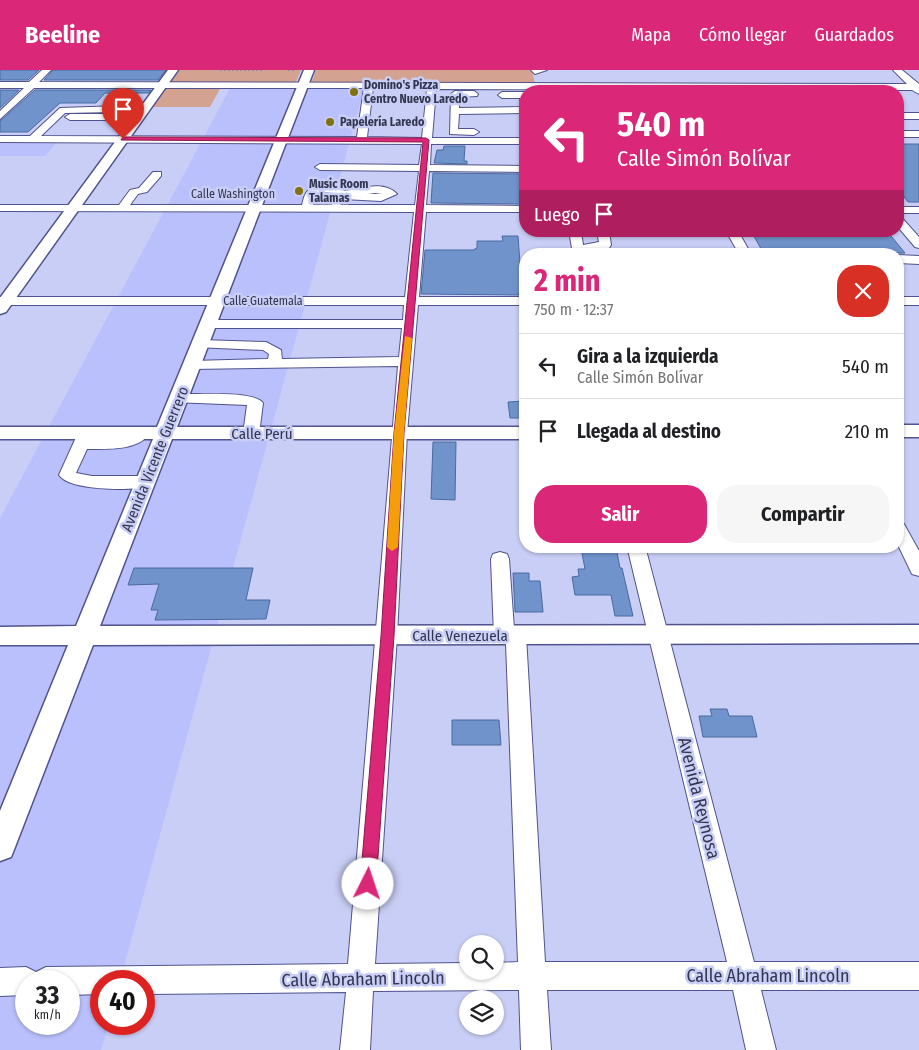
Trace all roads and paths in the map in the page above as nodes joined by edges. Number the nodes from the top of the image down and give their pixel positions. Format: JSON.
{"nodes":[{"id":1,"x":48,"y":70,"type":"edge"},
{"id":2,"x":173,"y":70,"type":"edge"},
{"id":3,"x":220,"y":70,"type":"edge"},
{"id":4,"x":263,"y":70,"type":"edge"},
{"id":5,"x":538,"y":70,"type":"edge"},
{"id":6,"x":897,"y":70,"type":"edge"},
{"id":7,"x":102,"y":73,"type":"dead end"},
{"id":8,"x":778,"y":75,"type":"dead end"},
{"id":9,"x":306,"y":78,"type":"edge"},
{"id":10,"x":0,"y":85,"type":"edge"},
{"id":11,"x":32,"y":85,"type":"junction"},
{"id":12,"x":91,"y":85,"type":"junction"},
{"id":13,"x":121,"y":85,"type":"junction"},
{"id":14,"x":162,"y":85,"type":"junction"},
{"id":15,"x":369,"y":85,"type":"junction"},
{"id":16,"x":539,"y":85,"type":"edge"},
{"id":17,"x":572,"y":85,"type":"edge"},
{"id":18,"x":654,"y":85,"type":"edge"},
{"id":19,"x":785,"y":85,"type":"edge"},
{"id":20,"x":432,"y":86,"type":"junction"},
{"id":21,"x":519,"y":88,"type":"edge"},
{"id":22,"x":904,"y":88,"type":"edge"},
{"id":23,"x":918,"y":88,"type":"edge"},
{"id":24,"x":519,"y":95,"type":"edge"},
{"id":25,"x":100,"y":109,"type":"junction"},
{"id":26,"x":120,"y":109,"type":"junction"},
{"id":27,"x":145,"y":109,"type":"junction"},
{"id":28,"x":519,"y":110,"type":"edge"},
{"id":29,"x":454,"y":111,"type":"junction"},
{"id":30,"x":0,"y":116,"type":"edge"},
{"id":31,"x":904,"y":116,"type":"edge"},
{"id":32,"x":919,"y":116,"type":"edge"},
{"id":33,"x":70,"y":117,"type":"dead end"},
{"id":34,"x":519,"y":132,"type":"edge"},
{"id":35,"x":904,"y":134,"type":"edge"},
{"id":36,"x":919,"y":134,"type":"edge"},
{"id":37,"x":0,"y":139,"type":"edge"},
{"id":38,"x":32,"y":139,"type":"junction"},
{"id":39,"x":123,"y":139,"type":"junction"},
{"id":40,"x":281,"y":140,"type":"junction"},
{"id":41,"x":362,"y":140,"type":"junction"},
{"id":42,"x":426,"y":140,"type":"junction"},
{"id":43,"x":519,"y":141,"type":"edge"},
{"id":44,"x":904,"y":142,"type":"edge"},
{"id":45,"x":919,"y":142,"type":"edge"},
{"id":46,"x":519,"y":148,"type":"edge"},
{"id":47,"x":320,"y":167,"type":"dead end"},
{"id":48,"x":424,"y":168,"type":"junction"},
{"id":49,"x":482,"y":169,"type":"junction"},
{"id":50,"x":519,"y":169,"type":"edge"},
{"id":51,"x":157,"y":174,"type":"dead end"},
{"id":52,"x":0,"y":208,"type":"edge"},
{"id":53,"x":73,"y":208,"type":"junction"},
{"id":54,"x":122,"y":208,"type":"junction"},
{"id":55,"x":254,"y":208,"type":"junction"},
{"id":56,"x":307,"y":208,"type":"junction"},
{"id":57,"x":335,"y":208,"type":"junction"},
{"id":58,"x":420,"y":209,"type":"junction"},
{"id":59,"x":519,"y":209,"type":"edge"},
{"id":60,"x":904,"y":210,"type":"edge"},
{"id":61,"x":919,"y":210,"type":"edge"},
{"id":62,"x":904,"y":227,"type":"edge"},
{"id":63,"x":604,"y":237,"type":"edge"},
{"id":64,"x":735,"y":237,"type":"edge"},
{"id":65,"x":919,"y":244,"type":"edge"},
{"id":66,"x":593,"y":248,"type":"edge"},
{"id":67,"x":742,"y":248,"type":"edge"},
{"id":68,"x":904,"y":259,"type":"edge"},
{"id":69,"x":919,"y":260,"type":"edge"},
{"id":70,"x":217,"y":301,"type":"junction"},
{"id":71,"x":314,"y":301,"type":"junction"},
{"id":72,"x":411,"y":301,"type":"junction"},
{"id":73,"x":519,"y":301,"type":"edge"},
{"id":74,"x":904,"y":301,"type":"edge"},
{"id":75,"x":919,"y":301,"type":"edge"},
{"id":76,"x":2,"y":304,"type":"edge"},
{"id":77,"x":208,"y":324,"type":"junction"},
{"id":78,"x":309,"y":324,"type":"junction"},
{"id":79,"x":409,"y":324,"type":"junction"},
{"id":80,"x":200,"y":344,"type":"junction"},
{"id":81,"x":406,"y":361,"type":"junction"},
{"id":82,"x":192,"y":365,"type":"junction"},
{"id":83,"x":274,"y":366,"type":"junction"},
{"id":84,"x":178,"y":399,"type":"junction"},
{"id":85,"x":904,"y":431,"type":"edge"},
{"id":86,"x":919,"y":431,"type":"edge"},
{"id":87,"x":0,"y":433,"type":"edge"},
{"id":88,"x":399,"y":433,"type":"junction"},
{"id":89,"x":519,"y":433,"type":"edge"},
{"id":90,"x":164,"y":434,"type":"junction"},
{"id":91,"x":251,"y":434,"type":"junction"},
{"id":92,"x":84,"y":439,"type":"junction"},
{"id":93,"x":145,"y":482,"type":"junction"},
{"id":94,"x":904,"y":540,"type":"edge"},
{"id":95,"x":638,"y":553,"type":"edge"},
{"id":96,"x":500,"y":559,"type":"dead end"},
{"id":97,"x":919,"y":569,"type":"edge"},
{"id":98,"x":656,"y":634,"type":"junction"},
{"id":99,"x":919,"y":634,"type":"edge"},
{"id":100,"x":0,"y":636,"type":"edge"},
{"id":101,"x":387,"y":636,"type":"junction"},
{"id":102,"x":510,"y":636,"type":"junction"},
{"id":103,"x":84,"y":637,"type":"junction"},
{"id":104,"x":0,"y":847,"type":"edge"},
{"id":105,"x":531,"y":976,"type":"junction"},
{"id":106,"x":745,"y":976,"type":"junction"},
{"id":107,"x":919,"y":976,"type":"edge"},
{"id":108,"x":360,"y":980,"type":"junction"},
{"id":109,"x":15,"y":981,"type":"edge"},
{"id":110,"x":80,"y":981,"type":"edge"},
{"id":111,"x":0,"y":982,"type":"edge"},
{"id":112,"x":355,"y":1050,"type":"edge"},
{"id":113,"x":536,"y":1050,"type":"edge"},
{"id":114,"x":761,"y":1050,"type":"edge"}],
"edges":[{"from":1,"to":11,"type":"street"},
{"from":2,"to":14,"type":"main road"},
{"from":3,"to":4,"type":"path"},
{"from":5,"to":16,"type":"street"},
{"from":6,"to":23,"type":"street"},
{"from":7,"to":12,"type":"street"},
{"from":8,"to":19,"type":"street"},
{"from":9,"to":14,"type":"street"},
{"from":9,"to":15,"type":"street"},
{"from":9,"to":40,"type":"main road","name":"Avenida Vicente Guerrero"},
{"from":10,"to":11,"type":"street"},
{"from":11,"to":12,"type":"street"},
{"from":11,"to":30,"type":"street"},
{"from":12,"to":13,"type":"street"},
{"from":13,"to":14,"type":"street"},
{"from":13,"to":25,"type":"street"},
{"from":14,"to":27,"type":"main road"},
{"from":15,"to":20,"type":"street"},
{"from":15,"to":41,"type":"street"},
{"from":17,"to":18,"type":"street"},
{"from":20,"to":21,"type":"street"},
{"from":20,"to":42,"type":"street"},
{"from":22,"to":23,"type":"street"},
{"from":24,"to":29,"type":"street"},
{"from":25,"to":26,"type":"street"},
{"from":25,"to":38,"type":"street"},
{"from":26,"to":27,"type":"street"},
{"from":26,"to":33,"type":"street"},
{"from":27,"to":39,"type":"main road"},
{"from":28,"to":29,"type":"street"},
{"from":29,"to":34,"type":"street"},
{"from":31,"to":32,"type":"street"},
{"from":35,"to":36,"type":"street"},
{"from":37,"to":38,"type":"street"},
{"from":38,"to":39,"type":"street"},
{"from":39,"to":40,"type":"street"},
{"from":39,"to":53,"type":"main road"},
{"from":40,"to":41,"type":"street"},
{"from":40,"to":55,"type":"main road","name":"Avenida Vicente Guerrero"},
{"from":41,"to":42,"type":"street"},
{"from":42,"to":43,"type":"street"},
{"from":42,"to":48,"type":"street"},
{"from":44,"to":45,"type":"street"},
{"from":46,"to":49,"type":"street"},
{"from":47,"to":48,"type":"street"},
{"from":48,"to":49,"type":"street"},
{"from":48,"to":58,"type":"street"},
{"from":49,"to":50,"type":"street"},
{"from":51,"to":54,"type":"street"},
{"from":52,"to":53,"type":"street","name":"Calle Washington"},
{"from":53,"to":54,"type":"street","name":"Calle Washington"},
{"from":53,"to":76,"type":"main road"},
{"from":54,"to":55,"type":"street","name":"Calle Washington"},
{"from":55,"to":56,"type":"street","name":"Calle Washington"},
{"from":55,"to":70,"type":"main road","name":"Avenida Vicente Guerrero"},
{"from":56,"to":57,"type":"street","name":"Calle Washington"},
{"from":56,"to":57,"type":"street"},
{"from":57,"to":58,"type":"street","name":"Calle Washington"},
{"from":58,"to":59,"type":"street","name":"Calle Washington"},
{"from":58,"to":72,"type":"street"},
{"from":60,"to":61,"type":"street"},
{"from":62,"to":65,"type":"street"},
{"from":63,"to":66,"type":"street"},
{"from":64,"to":67,"type":"street"},
{"from":68,"to":69,"type":"street"},
{"from":70,"to":71,"type":"street","name":"Calle Guatemala"},
{"from":70,"to":76,"type":"street","name":"Calle Guatemala"},
{"from":70,"to":77,"type":"main road","name":"Avenida Vicente Guerrero"},
{"from":71,"to":72,"type":"street","name":"Calle Guatemala"},
{"from":71,"to":78,"type":"street"},
{"from":72,"to":73,"type":"street","name":"Calle Guatemala"},
{"from":72,"to":79,"type":"street"},
{"from":74,"to":75,"type":"street"},
{"from":77,"to":78,"type":"street"},
{"from":77,"to":80,"type":"main road","name":"Avenida Vicente Guerrero"},
{"from":78,"to":79,"type":"street"},
{"from":79,"to":81,"type":"street"},
{"from":80,"to":82,"type":"main road","name":"Avenida Vicente Guerrero"},
{"from":80,"to":83,"type":"street"},
{"from":81,"to":83,"type":"street"},
{"from":81,"to":88,"type":"street"},
{"from":82,"to":83,"type":"street"},
{"from":82,"to":84,"type":"main road","name":"Avenida Vicente Guerrero"},
{"from":84,"to":90,"type":"main road","name":"Avenida Vicente Guerrero"},
{"from":84,"to":91,"type":"street"},
{"from":85,"to":86,"type":"main road"},
{"from":87,"to":92,"type":"main road","name":"Calle Perú"},
{"from":88,"to":89,"type":"main road","name":"Calle Perú"},
{"from":88,"to":91,"type":"main road","name":"Calle Perú"},
{"from":88,"to":101,"type":"street"},
{"from":90,"to":91,"type":"main road","name":"Calle Perú"},
{"from":90,"to":92,"type":"main road","name":"Calle Perú"},
{"from":90,"to":93,"type":"main road","name":"Avenida Vicente Guerrero"},
{"from":92,"to":93,"type":"street"},
{"from":93,"to":103,"type":"main road","name":"Avenida Vicente Guerrero"},
{"from":94,"to":97,"type":"street"},
{"from":95,"to":98,"type":"street","name":"Avenida Reynosa"},
{"from":96,"to":102,"type":"street"},
{"from":98,"to":99,"type":"main road","name":"Calle Venezuela"},
{"from":98,"to":102,"type":"main road","name":"Calle Venezuela"},
{"from":98,"to":106,"type":"street","name":"Avenida Reynosa"},
{"from":100,"to":103,"type":"main road","name":"Calle Venezuela"},
{"from":101,"to":102,"type":"main road","name":"Calle Venezuela"},
{"from":101,"to":103,"type":"main road","name":"Calle Venezuela"},
{"from":101,"to":108,"type":"street"},
{"from":102,"to":105,"type":"street"},
{"from":103,"to":104,"type":"main road","name":"Avenida Vicente Guerrero"},
{"from":105,"to":106,"type":"street","name":"Calle Abraham Lincoln"},
{"from":105,"to":108,"type":"street","name":"Calle Abraham Lincoln"},
{"from":105,"to":113,"type":"street"},
{"from":106,"to":107,"type":"street","name":"Calle Abraham Lincoln"},
{"from":106,"to":114,"type":"street","name":"Avenida Reynosa"},
{"from":108,"to":110,"type":"street","name":"Calle Abraham Lincoln"},
{"from":108,"to":112,"type":"street"},
{"from":109,"to":111,"type":"street"}]}
